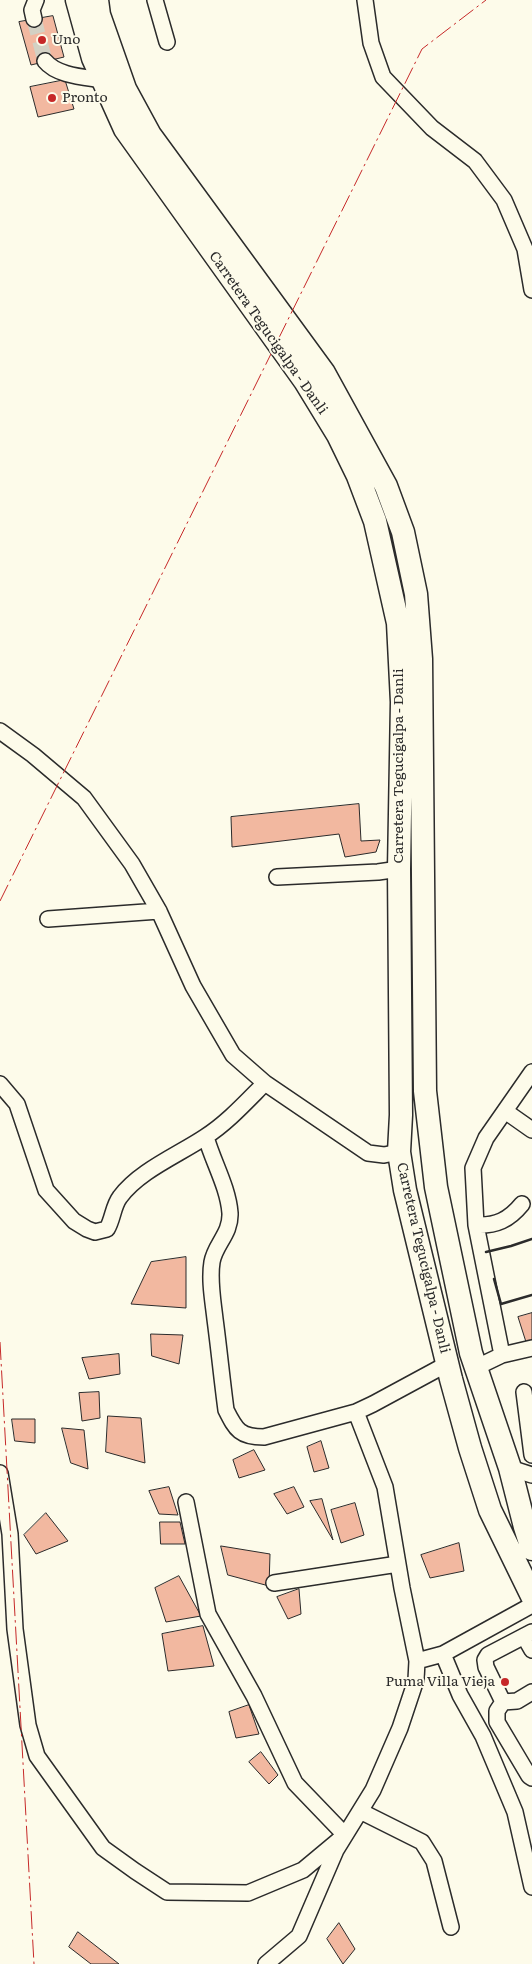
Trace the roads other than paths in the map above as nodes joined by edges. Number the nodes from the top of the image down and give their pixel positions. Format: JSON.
{"nodes":[{"id":1,"x":36,"y":0,"type":"edge"},
{"id":2,"x":77,"y":0,"type":"edge"},
{"id":3,"x":97,"y":0,"type":"edge"},
{"id":4,"x":155,"y":0,"type":"edge"},
{"id":5,"x":364,"y":0,"type":"edge"},
{"id":6,"x":34,"y":19,"type":"tunnel mouth"},
{"id":7,"x":167,"y":42,"type":"dead end"},
{"id":8,"x":45,"y":62,"type":"dead end"},
{"id":9,"x":103,"y":80,"type":"junction"},
{"id":10,"x":532,"y":290,"type":"edge"},
{"id":11,"x":0,"y":731,"type":"edge"},
{"id":12,"x":399,"y":868,"type":"junction"},
{"id":13,"x":277,"y":877,"type":"dead end"},
{"id":14,"x":159,"y":911,"type":"junction"},
{"id":15,"x":48,"y":919,"type":"dead end"},
{"id":16,"x":532,"y":1072,"type":"edge"},
{"id":17,"x":265,"y":1083,"type":"junction"},
{"id":18,"x":0,"y":1084,"type":"edge"},
{"id":19,"x":505,"y":1111,"type":"junction"},
{"id":20,"x":532,"y":1130,"type":"edge"},
{"id":21,"x":206,"y":1137,"type":"junction"},
{"id":22,"x":432,"y":1148,"type":"junction"},
{"id":23,"x":399,"y":1152,"type":"junction"},
{"id":24,"x":436,"y":1187,"type":"junction"},
{"id":25,"x":405,"y":1190,"type":"junction"},
{"id":26,"x":522,"y":1204,"type":"dead end"},
{"id":27,"x":476,"y":1225,"type":"junction"},
{"id":28,"x":532,"y":1348,"type":"edge"},
{"id":29,"x":502,"y":1356,"type":"junction"},
{"id":30,"x":448,"y":1364,"type":"junction"},
{"id":31,"x":475,"y":1368,"type":"junction"},
{"id":32,"x":524,"y":1392,"type":"dead end"},
{"id":33,"x":356,"y":1412,"type":"junction"},
{"id":34,"x":532,"y":1455,"type":"edge"},
{"id":35,"x":510,"y":1468,"type":"junction"},
{"id":36,"x":0,"y":1473,"type":"edge"},
{"id":37,"x":532,"y":1474,"type":"edge"},
{"id":38,"x":479,"y":1476,"type":"junction"},
{"id":39,"x":186,"y":1502,"type":"dead end"},
{"id":40,"x":521,"y":1506,"type":"junction"},
{"id":41,"x":491,"y":1512,"type":"junction"},
{"id":42,"x":532,"y":1549,"type":"edge"},
{"id":43,"x":398,"y":1564,"type":"junction"},
{"id":44,"x":274,"y":1582,"type":"dead end"},
{"id":45,"x":532,"y":1596,"type":"edge"},
{"id":46,"x":532,"y":1605,"type":"edge"},
{"id":47,"x":528,"y":1634,"type":"edge"},
{"id":48,"x":532,"y":1650,"type":"edge"},
{"id":49,"x":442,"y":1654,"type":"junction"},
{"id":50,"x":417,"y":1661,"type":"junction"},
{"id":51,"x":532,"y":1692,"type":"edge"},
{"id":52,"x":503,"y":1702,"type":"junction"},
{"id":53,"x":532,"y":1778,"type":"edge"},
{"id":54,"x":360,"y":1811,"type":"junction"},
{"id":55,"x":345,"y":1836,"type":"junction"},
{"id":56,"x":532,"y":1887,"type":"edge"},
{"id":57,"x":451,"y":1927,"type":"dead end"},
{"id":58,"x":266,"y":1964,"type":"edge"}],
"edges":[{"from":1,"to":6,"type":"street"},
{"from":2,"to":9,"type":"highway","name":"Carretera Tegucigalpa - Danli"},
{"from":3,"to":22,"type":"highway","name":"Carretera Tegucigalpa - Danli"},
{"from":4,"to":7,"type":"street"},
{"from":5,"to":10,"type":"street"},
{"from":8,"to":9,"type":"street"},
{"from":9,"to":12,"type":"highway","name":"Carretera Tegucigalpa - Danli"},
{"from":11,"to":14,"type":"street"},
{"from":12,"to":13,"type":"street"},
{"from":12,"to":23,"type":"highway","name":"Carretera Tegucigalpa - Danli"},
{"from":14,"to":15,"type":"street"},
{"from":14,"to":17,"type":"street"},
{"from":16,"to":19,"type":"street"},
{"from":17,"to":21,"type":"street"},
{"from":17,"to":23,"type":"street"},
{"from":18,"to":21,"type":"street"},
{"from":19,"to":20,"type":"street"},
{"from":19,"to":27,"type":"street"},
{"from":21,"to":33,"type":"street"},
{"from":22,"to":23,"type":"highway"},
{"from":22,"to":24,"type":"highway","name":"Carretera Tegucigalpa - Danli"},
{"from":23,"to":25,"type":"highway","name":"Carretera Tegucigalpa - Danli"},
{"from":24,"to":25,"type":"highway"},
{"from":24,"to":31,"type":"highway","name":"Carretera Tegucigalpa - Danli"},
{"from":25,"to":30,"type":"highway","name":"Carretera Tegucigalpa - Danli"},
{"from":26,"to":27,"type":"street"},
{"from":27,"to":29,"type":"street"},
{"from":28,"to":29,"type":"street"},
{"from":29,"to":31,"type":"street"},
{"from":30,"to":33,"type":"street"},
{"from":30,"to":38,"type":"highway","name":"Carretera Tegucigalpa - Danli"},
{"from":31,"to":35,"type":"highway","name":"Carretera Tegucigalpa - Danli"},
{"from":32,"to":34,"type":"street"},
{"from":33,"to":43,"type":"street"},
{"from":35,"to":37,"type":"street"},
{"from":35,"to":38,"type":"highway"},
{"from":35,"to":40,"type":"highway","name":"Carretera Tegucigalpa - Danli"},
{"from":36,"to":55,"type":"street"},
{"from":38,"to":41,"type":"highway","name":"Carretera Tegucigalpa - Danli"},
{"from":39,"to":55,"type":"street"},
{"from":40,"to":41,"type":"highway"},
{"from":40,"to":42,"type":"highway","name":"Carretera Tegucigalpa - Danli"},
{"from":41,"to":45,"type":"highway","name":"Carretera Tegucigalpa - Danli"},
{"from":43,"to":44,"type":"street"},
{"from":43,"to":50,"type":"street"},
{"from":46,"to":49,"type":"street"},
{"from":47,"to":48,"type":"street"},
{"from":47,"to":52,"type":"street"},
{"from":49,"to":50,"type":"street"},
{"from":49,"to":56,"type":"street"},
{"from":50,"to":54,"type":"street"},
{"from":51,"to":52,"type":"street"},
{"from":52,"to":53,"type":"street"},
{"from":54,"to":55,"type":"street"},
{"from":54,"to":57,"type":"street"},
{"from":55,"to":58,"type":"street"}]}
